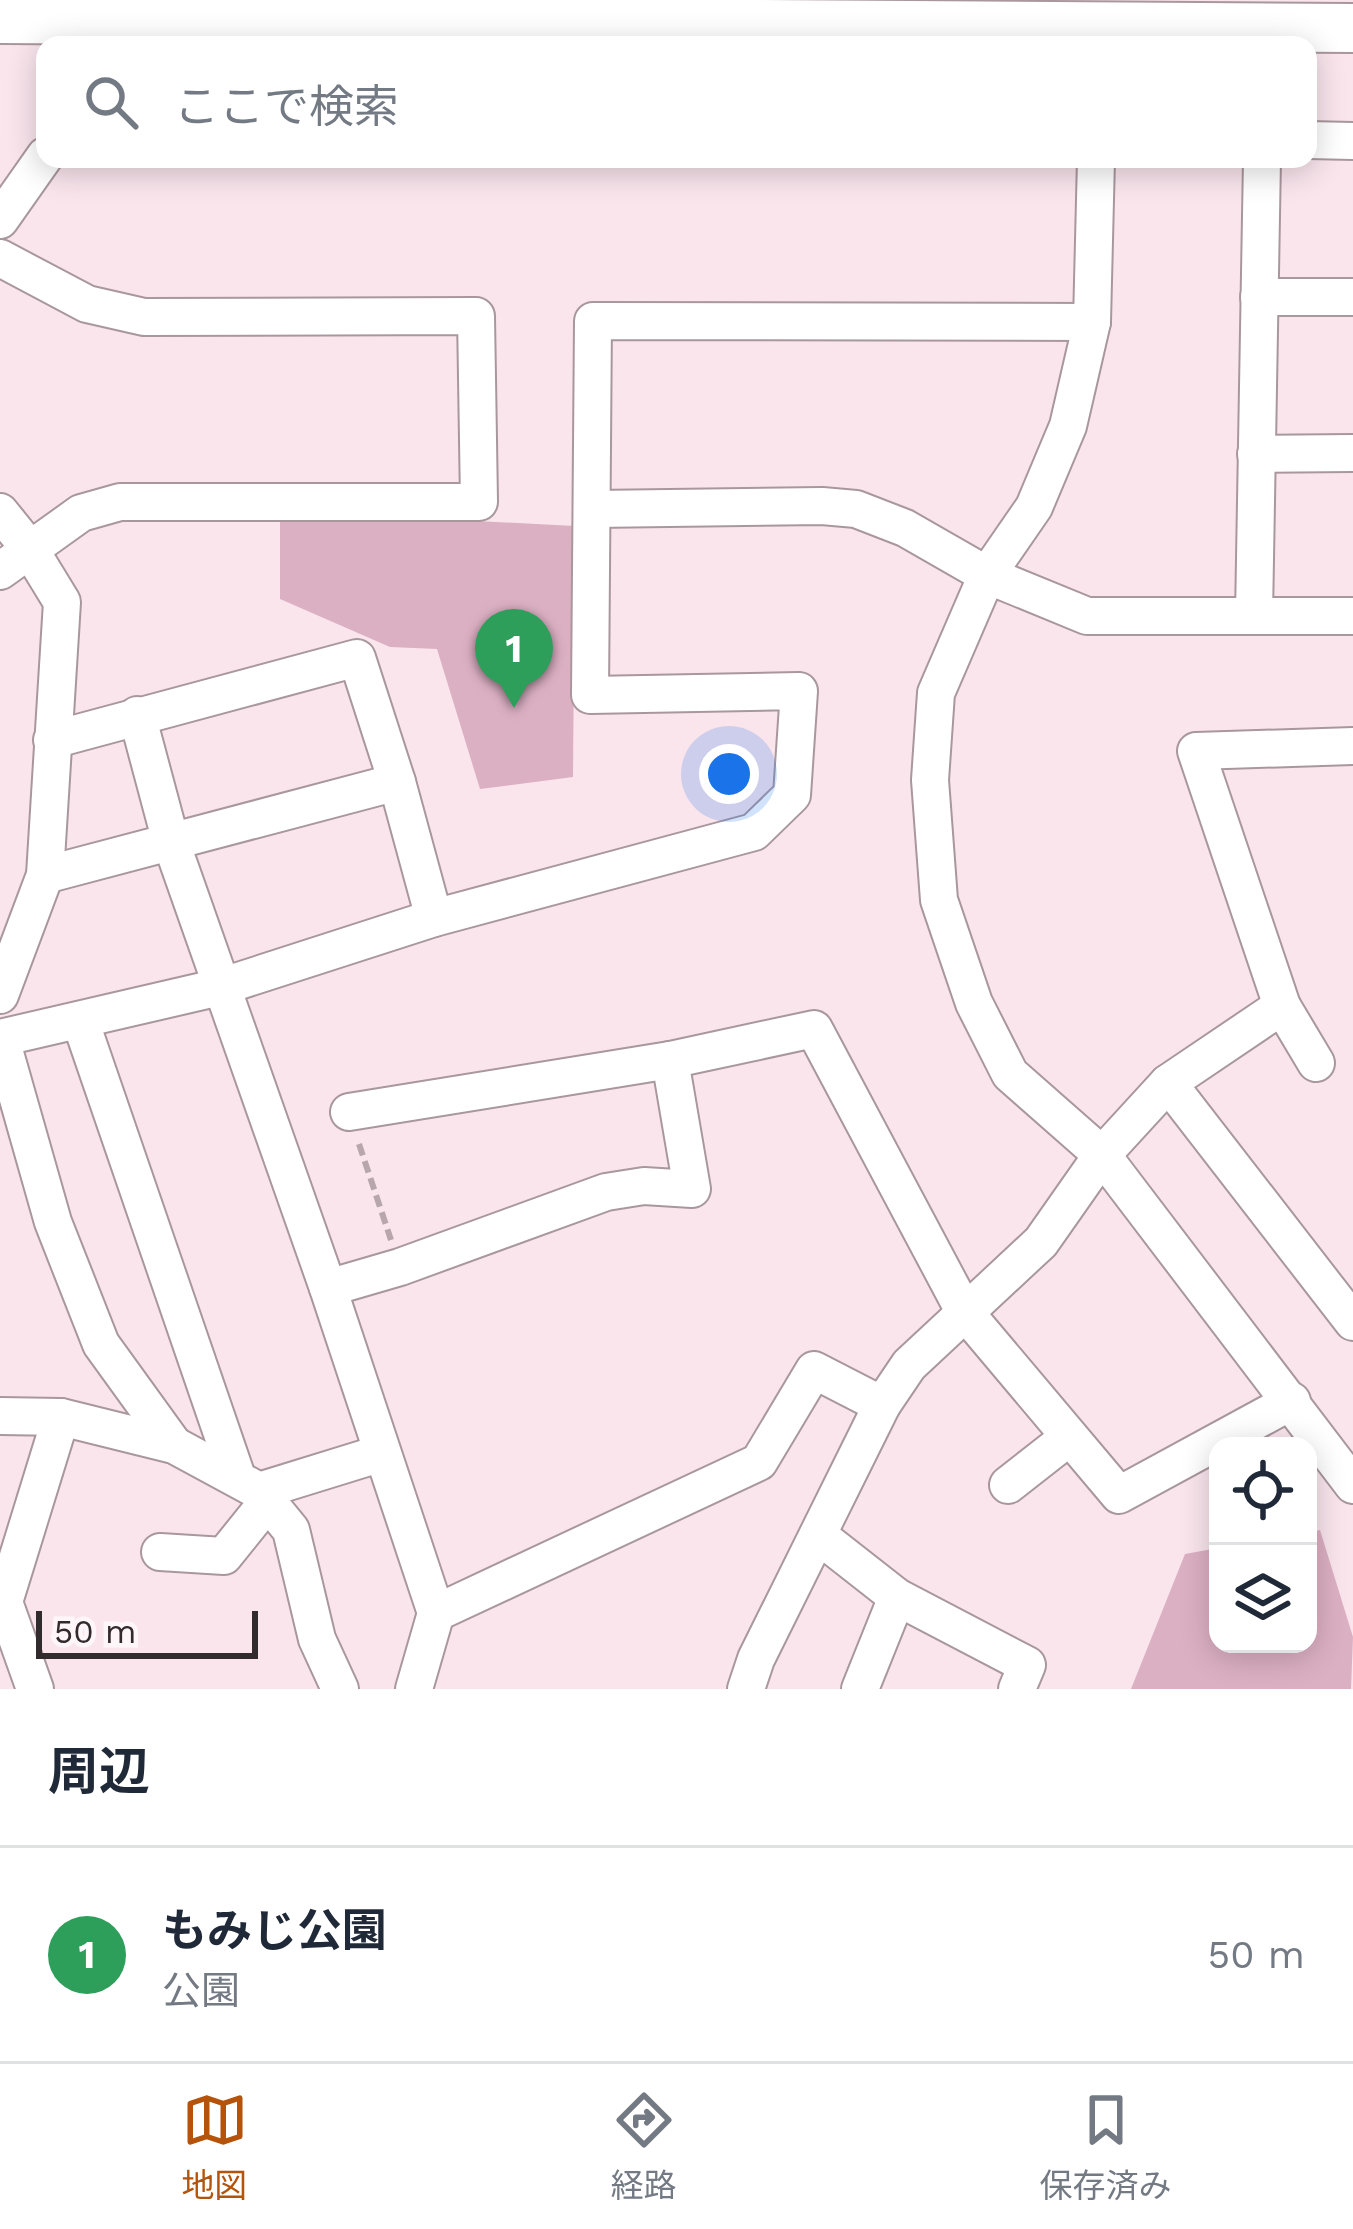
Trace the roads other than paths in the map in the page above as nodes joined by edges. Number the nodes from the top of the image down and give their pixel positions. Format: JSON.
{"nodes":[{"id":1,"x":17,"y":19,"type":"edge"},
{"id":2,"x":1098,"y":24,"type":"edge"},
{"id":3,"x":1353,"y":28,"type":"edge"},
{"id":4,"x":1317,"y":140,"type":"edge"},
{"id":5,"x":1353,"y":141,"type":"edge"},
{"id":6,"x":37,"y":168,"type":"edge"},
{"id":7,"x":1096,"y":168,"type":"edge"},
{"id":8,"x":1262,"y":168,"type":"edge"},
{"id":9,"x":0,"y":220,"type":"edge"},
{"id":10,"x":0,"y":258,"type":"edge"},
{"id":11,"x":1259,"y":297,"type":"junction"},
{"id":12,"x":1353,"y":297,"type":"edge"},
{"id":13,"x":1092,"y":322,"type":"junction"},
{"id":14,"x":1256,"y":454,"type":"junction"},
{"id":15,"x":1353,"y":454,"type":"edge"},
{"id":16,"x":593,"y":509,"type":"junction"},
{"id":17,"x":0,"y":512,"type":"edge"},
{"id":18,"x":29,"y":548,"type":"junction"},
{"id":19,"x":0,"y":571,"type":"edge"},
{"id":20,"x":987,"y":575,"type":"junction"},
{"id":21,"x":1254,"y":616,"type":"junction"},
{"id":22,"x":1353,"y":616,"type":"edge"},
{"id":23,"x":136,"y":715,"type":"junction"},
{"id":24,"x":52,"y":740,"type":"junction"},
{"id":25,"x":1353,"y":746,"type":"edge"},
{"id":26,"x":397,"y":782,"type":"junction"},
{"id":27,"x":171,"y":842,"type":"junction"},
{"id":28,"x":45,"y":875,"type":"junction"},
{"id":29,"x":434,"y":918,"type":"junction"},
{"id":30,"x":220,"y":987,"type":"junction"},
{"id":31,"x":0,"y":995,"type":"edge"},
{"id":32,"x":1282,"y":1006,"type":"junction"},
{"id":33,"x":80,"y":1020,"type":"junction"},
{"id":34,"x":1,"y":1038,"type":"edge"},
{"id":35,"x":670,"y":1060,"type":"junction"},
{"id":36,"x":1316,"y":1063,"type":"dead end"},
{"id":37,"x":1168,"y":1083,"type":"junction"},
{"id":38,"x":349,"y":1112,"type":"road end"},
{"id":39,"x":1102,"y":1155,"type":"junction"},
{"id":40,"x":328,"y":1288,"type":"junction"},
{"id":41,"x":964,"y":1311,"type":"junction"},
{"id":42,"x":1353,"y":1322,"type":"edge"},
{"id":43,"x":1292,"y":1401,"type":"junction"},
{"id":44,"x":882,"y":1405,"type":"junction"},
{"id":45,"x":0,"y":1415,"type":"edge"},
{"id":46,"x":61,"y":1417,"type":"junction"},
{"id":47,"x":1068,"y":1438,"type":"junction"},
{"id":48,"x":175,"y":1445,"type":"junction"},
{"id":49,"x":382,"y":1453,"type":"junction"},
{"id":50,"x":1008,"y":1485,"type":"dead end"},
{"id":51,"x":1353,"y":1485,"type":"edge"},
{"id":52,"x":255,"y":1489,"type":"junction"},
{"id":53,"x":818,"y":1534,"type":"junction"},
{"id":54,"x":160,"y":1552,"type":"dead end"},
{"id":55,"x":897,"y":1597,"type":"junction"},
{"id":56,"x":2,"y":1601,"type":"edge"},
{"id":57,"x":436,"y":1613,"type":"junction"},
{"id":58,"x":35,"y":1689,"type":"edge"},
{"id":59,"x":340,"y":1689,"type":"edge"},
{"id":60,"x":414,"y":1689,"type":"edge"},
{"id":61,"x":746,"y":1689,"type":"edge"},
{"id":62,"x":860,"y":1689,"type":"edge"},
{"id":63,"x":1017,"y":1689,"type":"edge"}],
"edges":[{"from":1,"to":2,"type":"street"},
{"from":2,"to":3,"type":"street"},
{"from":4,"to":5,"type":"street"},
{"from":6,"to":9,"type":"street"},
{"from":7,"to":13,"type":"street"},
{"from":8,"to":11,"type":"street"},
{"from":10,"to":18,"type":"street"},
{"from":11,"to":12,"type":"street"},
{"from":11,"to":14,"type":"street"},
{"from":13,"to":16,"type":"street"},
{"from":13,"to":20,"type":"street"},
{"from":14,"to":15,"type":"street"},
{"from":14,"to":21,"type":"street"},
{"from":16,"to":20,"type":"street"},
{"from":16,"to":29,"type":"street"},
{"from":17,"to":18,"type":"street"},
{"from":18,"to":19,"type":"street"},
{"from":18,"to":24,"type":"street"},
{"from":20,"to":21,"type":"street"},
{"from":20,"to":39,"type":"street"},
{"from":21,"to":22,"type":"street"},
{"from":23,"to":24,"type":"street"},
{"from":23,"to":26,"type":"street"},
{"from":23,"to":27,"type":"street"},
{"from":24,"to":28,"type":"street"},
{"from":25,"to":32,"type":"street"},
{"from":26,"to":27,"type":"street"},
{"from":26,"to":29,"type":"street"},
{"from":27,"to":28,"type":"street"},
{"from":27,"to":30,"type":"street"},
{"from":28,"to":31,"type":"street"},
{"from":29,"to":30,"type":"street"},
{"from":30,"to":33,"type":"street"},
{"from":30,"to":40,"type":"street"},
{"from":32,"to":36,"type":"street"},
{"from":32,"to":37,"type":"street"},
{"from":33,"to":34,"type":"street"},
{"from":33,"to":52,"type":"street"},
{"from":34,"to":48,"type":"street"},
{"from":35,"to":38,"type":"street"},
{"from":35,"to":40,"type":"street"},
{"from":35,"to":41,"type":"street"},
{"from":37,"to":39,"type":"street"},
{"from":37,"to":42,"type":"street"},
{"from":39,"to":41,"type":"street"},
{"from":39,"to":43,"type":"street"},
{"from":40,"to":49,"type":"street"},
{"from":41,"to":44,"type":"street"},
{"from":41,"to":47,"type":"street"},
{"from":43,"to":47,"type":"street"},
{"from":43,"to":51,"type":"street"},
{"from":44,"to":53,"type":"street"},
{"from":44,"to":57,"type":"street"},
{"from":45,"to":46,"type":"street"},
{"from":46,"to":48,"type":"street"},
{"from":46,"to":56,"type":"street"},
{"from":47,"to":50,"type":"street"},
{"from":48,"to":52,"type":"street"},
{"from":49,"to":52,"type":"street"},
{"from":49,"to":57,"type":"street"},
{"from":52,"to":54,"type":"street"},
{"from":52,"to":59,"type":"street"},
{"from":53,"to":55,"type":"street"},
{"from":53,"to":61,"type":"street"},
{"from":55,"to":62,"type":"street"},
{"from":55,"to":63,"type":"street"},
{"from":56,"to":58,"type":"street"},
{"from":57,"to":60,"type":"street"}]}
